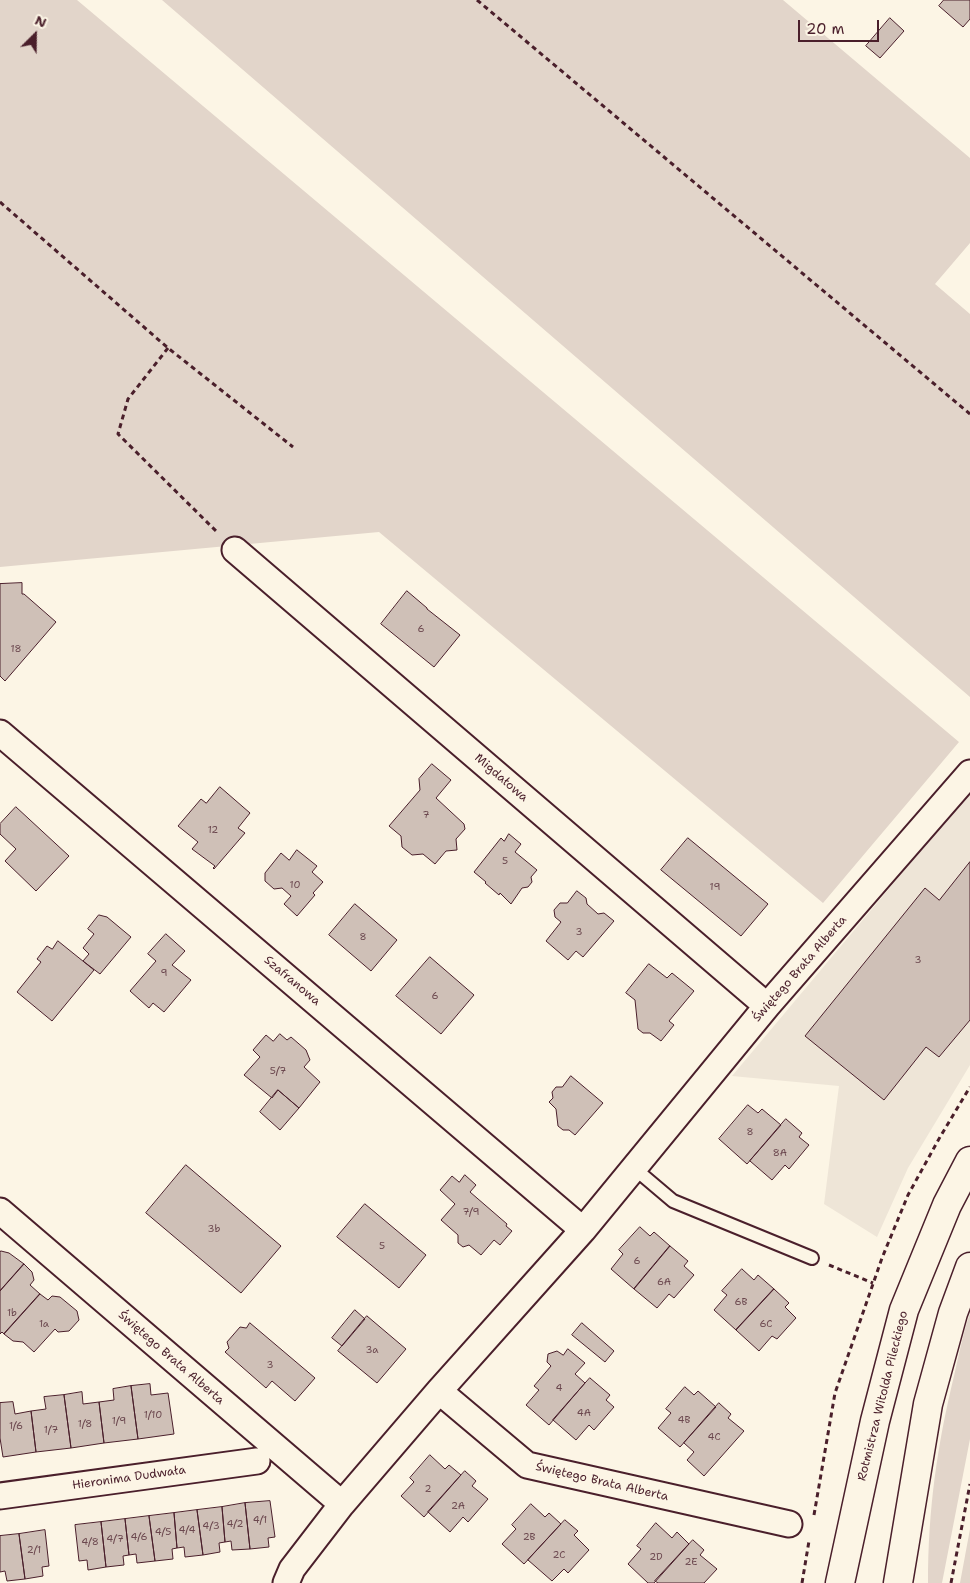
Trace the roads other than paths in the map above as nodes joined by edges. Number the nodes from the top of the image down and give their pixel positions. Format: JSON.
{"nodes":[{"id":1,"x":235,"y":550,"type":"road end"},
{"id":2,"x":0,"y":733,"type":"edge"},
{"id":3,"x":970,"y":773,"type":"edge"},
{"id":4,"x":767,"y":1006,"type":"junction"},
{"id":5,"x":970,"y":1162,"type":"edge"},
{"id":6,"x":634,"y":1168,"type":"junction"},
{"id":7,"x":0,"y":1211,"type":"edge"},
{"id":8,"x":583,"y":1230,"type":"junction"},
{"id":9,"x":812,"y":1258,"type":"road end"},
{"id":10,"x":970,"y":1267,"type":"edge"},
{"id":11,"x":439,"y":1391,"type":"junction"},
{"id":12,"x":257,"y":1461,"type":"dead end"},
{"id":13,"x":0,"y":1496,"type":"edge"},
{"id":14,"x":342,"y":1504,"type":"junction"},
{"id":15,"x":789,"y":1524,"type":"dead end"},
{"id":16,"x":286,"y":1583,"type":"edge"},
{"id":17,"x":840,"y":1583,"type":"edge"},
{"id":18,"x":898,"y":1583,"type":"edge"}],
"edges":[{"from":1,"to":4,"type":"street","name":"Migdałowa"},
{"from":2,"to":8,"type":"street","name":"Szafranowa"},
{"from":3,"to":4,"type":"street","name":"Świętego Brata Alberta"},
{"from":4,"to":6,"type":"street","name":"Świętego Brata Alberta"},
{"from":5,"to":17,"type":"main road","name":"Rotmistrza Witolda Pileckiego"},
{"from":6,"to":8,"type":"street","name":"Świętego Brata Alberta"},
{"from":6,"to":9,"type":"lane"},
{"from":7,"to":14,"type":"street","name":"Świętego Brata Alberta"},
{"from":8,"to":11,"type":"street","name":"Świętego Brata Alberta"},
{"from":10,"to":18,"type":"main road"},
{"from":11,"to":14,"type":"street","name":"Świętego Brata Alberta"},
{"from":11,"to":15,"type":"street","name":"Świętego Brata Alberta"},
{"from":12,"to":13,"type":"street","name":"Hieronima Dudwała"},
{"from":14,"to":16,"type":"street","name":"Świętego Brata Alberta"}]}
